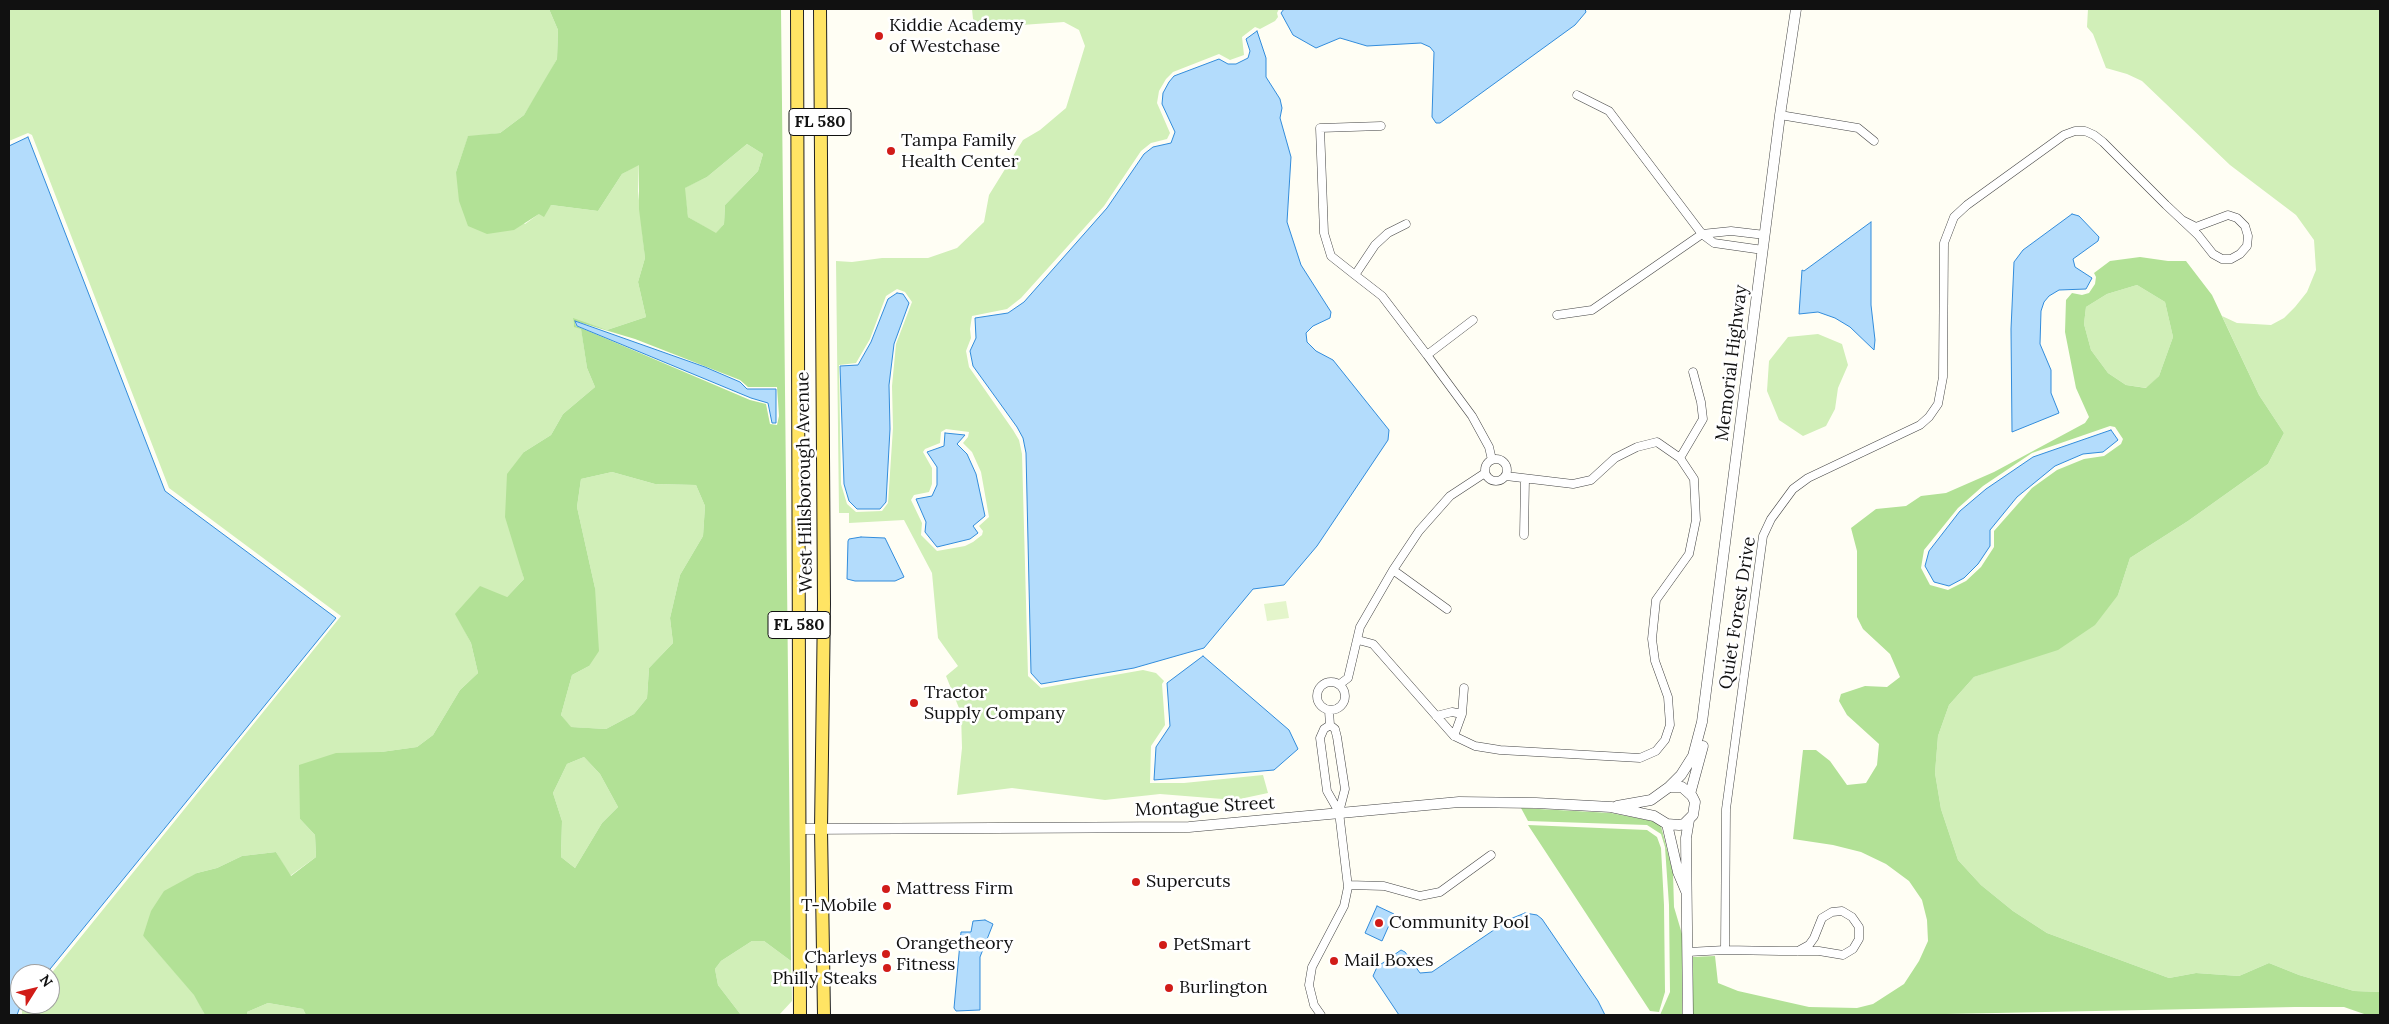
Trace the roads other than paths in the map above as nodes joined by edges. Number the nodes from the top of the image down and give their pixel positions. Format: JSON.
{"nodes":[{"id":1,"x":797,"y":9,"type":"edge"},
{"id":2,"x":820,"y":9,"type":"edge"},
{"id":3,"x":1796,"y":9,"type":"edge"},
{"id":4,"x":1577,"y":95,"type":"dead end"},
{"id":5,"x":1780,"y":115,"type":"junction"},
{"id":6,"x":1381,"y":126,"type":"dead end"},
{"id":7,"x":1874,"y":142,"type":"dead end"},
{"id":8,"x":2182,"y":220,"type":"junction"},
{"id":9,"x":1406,"y":224,"type":"dead end"},
{"id":10,"x":1702,"y":234,"type":"junction"},
{"id":11,"x":1765,"y":235,"type":"junction"},
{"id":12,"x":1763,"y":250,"type":"junction"},
{"id":13,"x":1355,"y":275,"type":"junction"},
{"id":14,"x":1557,"y":315,"type":"dead end"},
{"id":15,"x":1473,"y":320,"type":"dead end"},
{"id":16,"x":1427,"y":355,"type":"junction"},
{"id":17,"x":1693,"y":372,"type":"dead end"},
{"id":18,"x":1680,"y":458,"type":"junction"},
{"id":19,"x":1492,"y":460,"type":"junction"},
{"id":20,"x":1485,"y":473,"type":"junction"},
{"id":21,"x":1506,"y":476,"type":"junction"},
{"id":22,"x":1525,"y":479,"type":"junction"},
{"id":23,"x":1524,"y":535,"type":"dead end"},
{"id":24,"x":1393,"y":570,"type":"junction"},
{"id":25,"x":1447,"y":609,"type":"dead end"},
{"id":26,"x":1358,"y":640,"type":"junction"},
{"id":27,"x":1340,"y":684,"type":"junction"},
{"id":28,"x":1464,"y":688,"type":"dead end"},
{"id":29,"x":1329,"y":711,"type":"junction"},
{"id":30,"x":1462,"y":714,"type":"junction"},
{"id":31,"x":1436,"y":716,"type":"junction"},
{"id":32,"x":1702,"y":722,"type":"junction"},
{"id":33,"x":1330,"y":726,"type":"junction"},
{"id":34,"x":1454,"y":736,"type":"junction"},
{"id":35,"x":1669,"y":787,"type":"junction"},
{"id":36,"x":1690,"y":794,"type":"junction"},
{"id":37,"x":1651,"y":800,"type":"joint"},
{"id":38,"x":1612,"y":807,"type":"junction"},
{"id":39,"x":1339,"y":812,"type":"junction"},
{"id":40,"x":1689,"y":820,"type":"junction"},
{"id":41,"x":1668,"y":824,"type":"junction"},
{"id":42,"x":800,"y":829,"type":"junction"},
{"id":43,"x":822,"y":829,"type":"junction"},
{"id":44,"x":1491,"y":855,"type":"dead end"},
{"id":45,"x":1348,"y":885,"type":"junction"},
{"id":46,"x":1686,"y":891,"type":"junction"},
{"id":47,"x":1725,"y":950,"type":"junction"},
{"id":48,"x":1688,"y":952,"type":"junction"},
{"id":49,"x":1798,"y":952,"type":"junction"},
{"id":50,"x":800,"y":1015,"type":"edge"},
{"id":51,"x":824,"y":1015,"type":"edge"},
{"id":52,"x":1321,"y":1015,"type":"edge"},
{"id":53,"x":1688,"y":1015,"type":"edge"}],
"edges":[{"from":1,"to":42,"type":"main road","name":"West Hillsborough Avenue","number":"FL 580"},
{"from":2,"to":43,"type":"main road","name":"West Hillsborough Avenue","number":"FL 580"},
{"from":3,"to":5,"type":"street","name":"Memorial Highway"},
{"from":4,"to":10,"type":"street"},
{"from":5,"to":7,"type":"street"},
{"from":5,"to":11,"type":"street","name":"Memorial Highway"},
{"from":6,"to":13,"type":"street"},
{"from":8,"to":8,"type":"street","name":"Quiet Forest Drive"},
{"from":8,"to":47,"type":"street","name":"Quiet Forest Drive"},
{"from":9,"to":13,"type":"street"},
{"from":10,"to":11,"type":"street"},
{"from":10,"to":12,"type":"street"},
{"from":10,"to":14,"type":"street"},
{"from":11,"to":12,"type":"street","name":"Memorial Highway"},
{"from":12,"to":32,"type":"street","name":"Memorial Highway"},
{"from":13,"to":16,"type":"street"},
{"from":15,"to":16,"type":"street"},
{"from":16,"to":19,"type":"street"},
{"from":17,"to":18,"type":"street"},
{"from":18,"to":22,"type":"street"},
{"from":18,"to":34,"type":"street"},
{"from":19,"to":20,"type":"street"},
{"from":19,"to":21,"type":"street"},
{"from":20,"to":21,"type":"street"},
{"from":20,"to":24,"type":"street"},
{"from":21,"to":22,"type":"street"},
{"from":22,"to":23,"type":"street"},
{"from":24,"to":25,"type":"street"},
{"from":24,"to":26,"type":"street"},
{"from":26,"to":27,"type":"street"},
{"from":26,"to":31,"type":"street"},
{"from":27,"to":29,"type":"street"},
{"from":27,"to":29,"type":"street"},
{"from":28,"to":30,"type":"street"},
{"from":29,"to":33,"type":"street"},
{"from":30,"to":31,"type":"street"},
{"from":30,"to":34,"type":"street"},
{"from":31,"to":34,"type":"street"},
{"from":32,"to":35,"type":"street","name":"Memorial Highway"},
{"from":32,"to":36,"type":"street","name":"Memorial Highway"},
{"from":33,"to":39,"type":"street"},
{"from":33,"to":39,"type":"street"},
{"from":35,"to":36,"type":"street"},
{"from":35,"to":37,"type":"street","name":"Memorial Highway"},
{"from":36,"to":40,"type":"street","name":"Memorial Highway"},
{"from":37,"to":38,"type":"street","name":"Montague Street"},
{"from":38,"to":39,"type":"street","name":"Montague Street"},
{"from":38,"to":41,"type":"street","name":"Montague Street"},
{"from":39,"to":43,"type":"street","name":"Montague Street"},
{"from":39,"to":45,"type":"street"},
{"from":40,"to":41,"type":"street"},
{"from":40,"to":46,"type":"street"},
{"from":41,"to":46,"type":"street"},
{"from":42,"to":43,"type":"street","name":"Montague Street"},
{"from":42,"to":50,"type":"main road","name":"West Hillsborough Avenue","number":"FL 580"},
{"from":43,"to":51,"type":"main road","name":"West Hillsborough Avenue","number":"FL 580"},
{"from":44,"to":45,"type":"street"},
{"from":45,"to":52,"type":"street"},
{"from":46,"to":48,"type":"street"},
{"from":47,"to":48,"type":"street"},
{"from":47,"to":49,"type":"street"},
{"from":48,"to":53,"type":"street"},
{"from":49,"to":49,"type":"street"}]}
